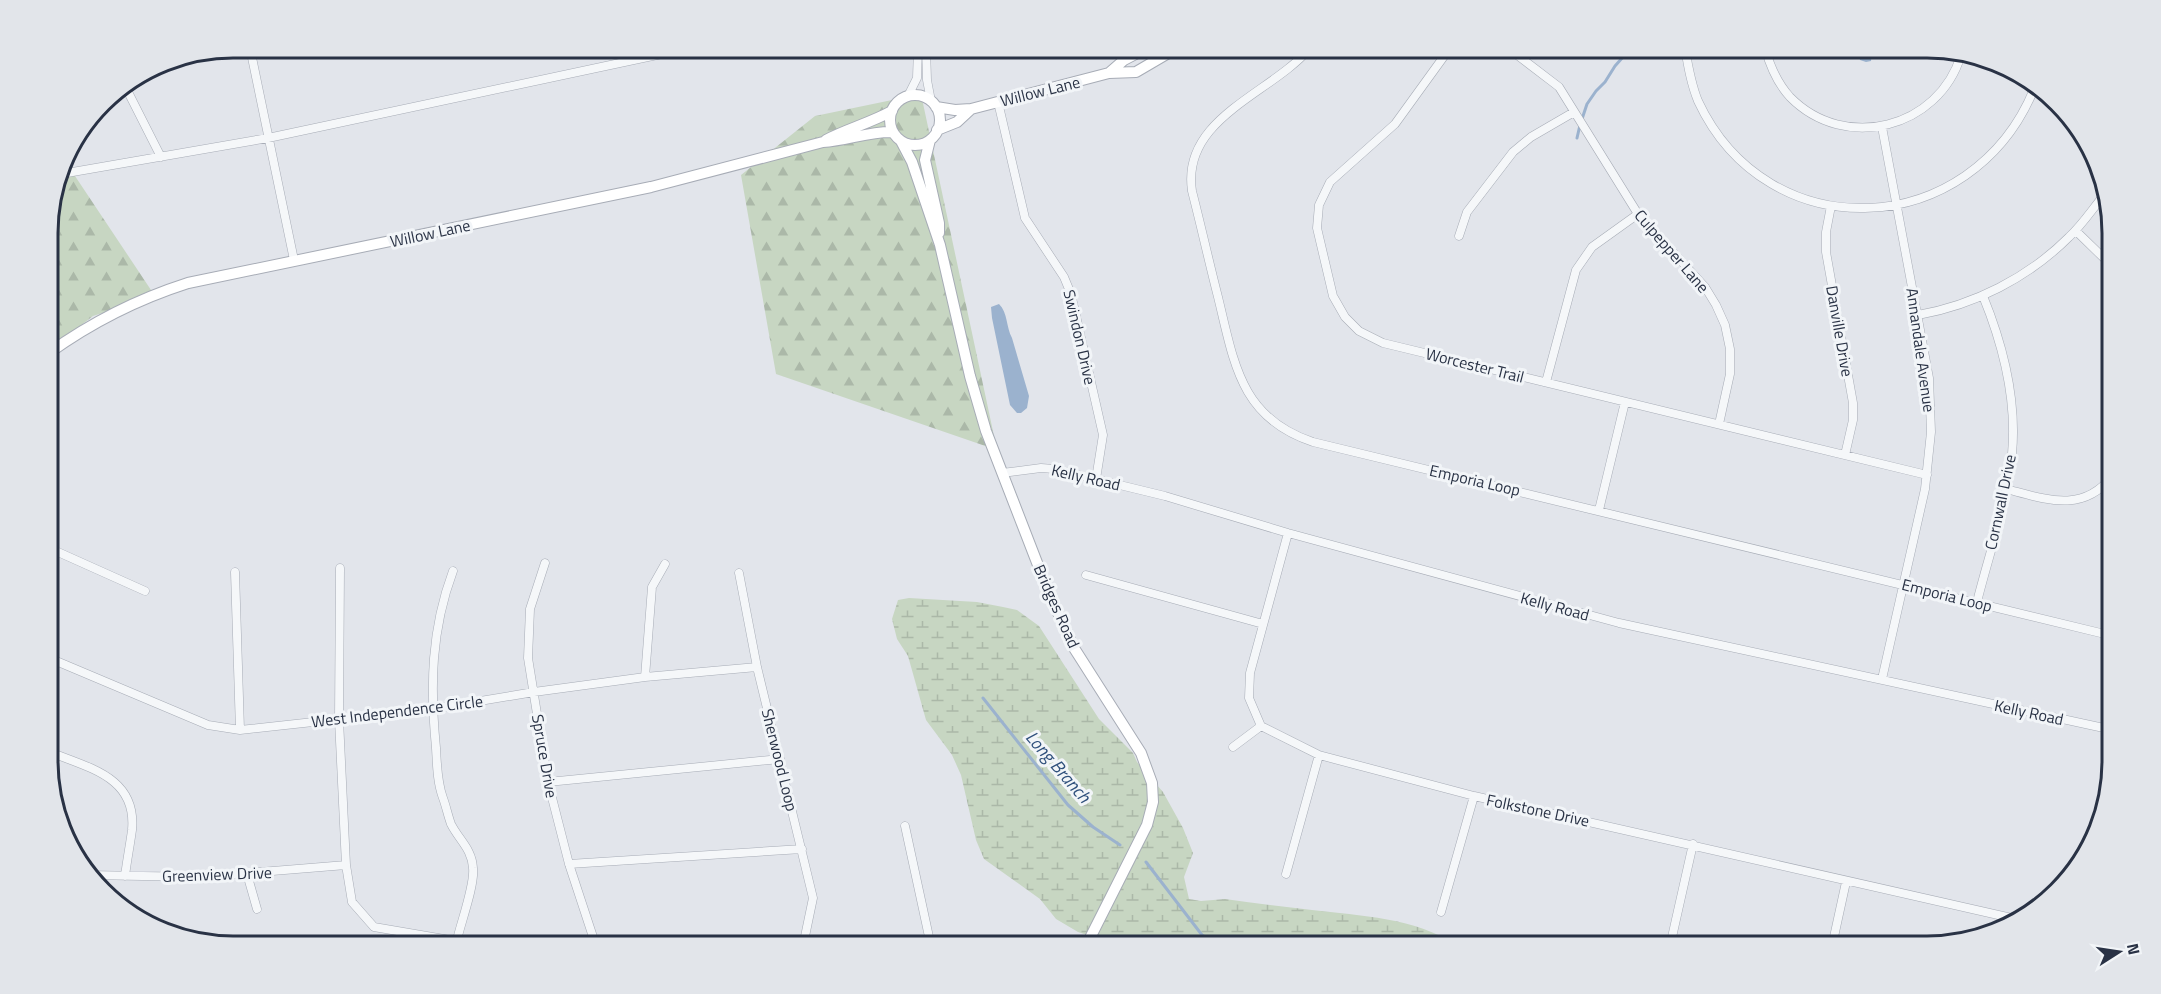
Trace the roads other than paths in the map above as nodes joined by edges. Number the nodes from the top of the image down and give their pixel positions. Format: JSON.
{"nodes":[{"id":1,"x":252,"y":58,"type":"edge"},
{"id":2,"x":641,"y":58,"type":"edge"},
{"id":3,"x":918,"y":58,"type":"edge"},
{"id":4,"x":926,"y":58,"type":"edge"},
{"id":5,"x":1128,"y":58,"type":"edge"},
{"id":6,"x":1160,"y":58,"type":"edge"},
{"id":7,"x":1300,"y":58,"type":"edge"},
{"id":8,"x":1443,"y":58,"type":"edge"},
{"id":9,"x":1521,"y":58,"type":"edge"},
{"id":10,"x":1687,"y":58,"type":"edge"},
{"id":11,"x":1768,"y":58,"type":"edge"},
{"id":12,"x":1959,"y":62,"type":"edge"},
{"id":13,"x":1109,"y":73,"type":"junction"},
{"id":14,"x":129,"y":94,"type":"edge"},
{"id":15,"x":2032,"y":94,"type":"edge"},
{"id":16,"x":908,"y":96,"type":"junction"},
{"id":17,"x":998,"y":102,"type":"junction"},
{"id":18,"x":934,"y":104,"type":"junction"},
{"id":19,"x":971,"y":109,"type":"junction"},
{"id":20,"x":891,"y":111,"type":"junction"},
{"id":21,"x":1574,"y":112,"type":"junction"},
{"id":22,"x":1882,"y":127,"type":"junction"},
{"id":23,"x":937,"y":130,"type":"junction"},
{"id":24,"x":893,"y":132,"type":"junction"},
{"id":25,"x":268,"y":138,"type":"junction"},
{"id":26,"x":930,"y":140,"type":"junction"},
{"id":27,"x":902,"y":141,"type":"junction"},
{"id":28,"x":823,"y":142,"type":"junction"},
{"id":29,"x":161,"y":157,"type":"junction"},
{"id":30,"x":70,"y":172,"type":"edge"},
{"id":31,"x":2099,"y":201,"type":"edge"},
{"id":32,"x":1896,"y":205,"type":"junction"},
{"id":33,"x":1831,"y":206,"type":"junction"},
{"id":34,"x":1638,"y":214,"type":"junction"},
{"id":35,"x":2076,"y":231,"type":"junction"},
{"id":36,"x":1459,"y":236,"type":"dead end"},
{"id":37,"x":940,"y":245,"type":"junction"},
{"id":38,"x":2102,"y":256,"type":"edge"},
{"id":39,"x":294,"y":260,"type":"junction"},
{"id":40,"x":1983,"y":296,"type":"junction"},
{"id":41,"x":1918,"y":315,"type":"junction"},
{"id":42,"x":59,"y":347,"type":"edge"},
{"id":43,"x":1546,"y":382,"type":"junction"},
{"id":44,"x":1625,"y":402,"type":"junction"},
{"id":45,"x":1719,"y":424,"type":"junction"},
{"id":46,"x":1845,"y":455,"type":"junction"},
{"id":47,"x":1002,"y":473,"type":"junction"},
{"id":48,"x":1927,"y":475,"type":"junction"},
{"id":49,"x":1096,"y":479,"type":"junction"},
{"id":50,"x":2102,"y":487,"type":"edge"},
{"id":51,"x":2006,"y":489,"type":"junction"},
{"id":52,"x":1599,"y":510,"type":"junction"},
{"id":53,"x":1288,"y":533,"type":"junction"},
{"id":54,"x":59,"y":552,"type":"edge"},
{"id":55,"x":545,"y":563,"type":"dead end"},
{"id":56,"x":665,"y":564,"type":"dead end"},
{"id":57,"x":340,"y":568,"type":"dead end"},
{"id":58,"x":235,"y":572,"type":"dead end"},
{"id":59,"x":453,"y":572,"type":"dead end"},
{"id":60,"x":739,"y":573,"type":"dead end"},
{"id":61,"x":1086,"y":575,"type":"dead end"},
{"id":62,"x":1904,"y":584,"type":"junction"},
{"id":63,"x":145,"y":591,"type":"dead end"},
{"id":64,"x":1977,"y":602,"type":"junction"},
{"id":65,"x":1263,"y":624,"type":"junction"},
{"id":66,"x":2102,"y":633,"type":"edge"},
{"id":67,"x":59,"y":662,"type":"edge"},
{"id":68,"x":757,"y":667,"type":"junction"},
{"id":69,"x":645,"y":677,"type":"junction"},
{"id":70,"x":1882,"y":679,"type":"junction"},
{"id":71,"x":534,"y":692,"type":"junction"},
{"id":72,"x":432,"y":709,"type":"junction"},
{"id":73,"x":339,"y":720,"type":"junction"},
{"id":74,"x":1260,"y":726,"type":"junction"},
{"id":75,"x":2102,"y":728,"type":"edge"},
{"id":76,"x":240,"y":730,"type":"junction"},
{"id":77,"x":1233,"y":747,"type":"dead end"},
{"id":78,"x":1319,"y":755,"type":"junction"},
{"id":79,"x":59,"y":756,"type":"edge"},
{"id":80,"x":780,"y":759,"type":"junction"},
{"id":81,"x":548,"y":782,"type":"junction"},
{"id":82,"x":1474,"y":796,"type":"junction"},
{"id":83,"x":905,"y":826,"type":"dead end"},
{"id":84,"x":1693,"y":844,"type":"junction"},
{"id":85,"x":802,"y":849,"type":"junction"},
{"id":86,"x":569,"y":864,"type":"junction"},
{"id":87,"x":346,"y":865,"type":"junction"},
{"id":88,"x":247,"y":874,"type":"junction"},
{"id":89,"x":1286,"y":874,"type":"dead end"},
{"id":90,"x":102,"y":875,"type":"edge"},
{"id":91,"x":125,"y":876,"type":"junction"},
{"id":92,"x":1846,"y":882,"type":"junction"},
{"id":93,"x":257,"y":909,"type":"dead end"},
{"id":94,"x":1441,"y":912,"type":"dead end"},
{"id":95,"x":2006,"y":917,"type":"edge"},
{"id":96,"x":1091,"y":935,"type":"edge"},
{"id":97,"x":1672,"y":935,"type":"edge"},
{"id":98,"x":1834,"y":935,"type":"edge"},
{"id":99,"x":431,"y":936,"type":"edge"},
{"id":100,"x":458,"y":936,"type":"edge"},
{"id":101,"x":593,"y":936,"type":"edge"},
{"id":102,"x":805,"y":936,"type":"edge"},
{"id":103,"x":929,"y":936,"type":"edge"}],
"edges":[{"from":1,"to":25,"type":"street"},
{"from":2,"to":25,"type":"street"},
{"from":3,"to":16,"type":"street"},
{"from":4,"to":18,"type":"street"},
{"from":5,"to":13,"type":"street","name":"Willow Lane"},
{"from":6,"to":13,"type":"street","name":"Willow Lane"},
{"from":7,"to":52,"type":"street","name":"Emporia Loop"},
{"from":8,"to":43,"type":"street","name":"Worcester Trail"},
{"from":9,"to":21,"type":"street","name":"Culpepper Lane"},
{"from":10,"to":33,"type":"street"},
{"from":11,"to":22,"type":"street"},
{"from":12,"to":22,"type":"street"},
{"from":13,"to":17,"type":"street","name":"Willow Lane"},
{"from":14,"to":29,"type":"street"},
{"from":15,"to":32,"type":"street"},
{"from":16,"to":18,"type":"street"},
{"from":16,"to":20,"type":"street"},
{"from":17,"to":19,"type":"street","name":"Willow Lane"},
{"from":17,"to":49,"type":"street","name":"Swindon Drive"},
{"from":18,"to":19,"type":"street","name":"Willow Lane"},
{"from":18,"to":23,"type":"street"},
{"from":19,"to":23,"type":"street","name":"Willow Lane"},
{"from":20,"to":24,"type":"street"},
{"from":20,"to":28,"type":"street","name":"Willow Lane"},
{"from":21,"to":34,"type":"street","name":"Culpepper Lane"},
{"from":21,"to":36,"type":"street"},
{"from":22,"to":32,"type":"street","name":"Annandale Avenue"},
{"from":23,"to":26,"type":"street"},
{"from":24,"to":27,"type":"street"},
{"from":24,"to":28,"type":"street","name":"Willow Lane"},
{"from":25,"to":29,"type":"street"},
{"from":25,"to":39,"type":"street"},
{"from":26,"to":27,"type":"street"},
{"from":26,"to":37,"type":"street","name":"Bridges Road"},
{"from":27,"to":37,"type":"street","name":"Bridges Road"},
{"from":28,"to":39,"type":"street","name":"Willow Lane"},
{"from":29,"to":30,"type":"street"},
{"from":31,"to":35,"type":"street"},
{"from":32,"to":33,"type":"street"},
{"from":32,"to":41,"type":"street","name":"Annandale Avenue"},
{"from":33,"to":46,"type":"street","name":"Danville Drive"},
{"from":34,"to":43,"type":"street"},
{"from":34,"to":45,"type":"street","name":"Culpepper Lane"},
{"from":35,"to":38,"type":"street"},
{"from":35,"to":40,"type":"street"},
{"from":37,"to":47,"type":"street","name":"Bridges Road"},
{"from":39,"to":42,"type":"street","name":"Willow Lane"},
{"from":40,"to":41,"type":"street"},
{"from":40,"to":51,"type":"street","name":"Cornwall Drive"},
{"from":41,"to":48,"type":"street","name":"Annandale Avenue"},
{"from":43,"to":44,"type":"street","name":"Worcester Trail"},
{"from":44,"to":45,"type":"street","name":"Worcester Trail"},
{"from":44,"to":52,"type":"street"},
{"from":45,"to":46,"type":"street","name":"Worcester Trail"},
{"from":46,"to":48,"type":"street","name":"Worcester Trail"},
{"from":47,"to":49,"type":"street","name":"Kelly Road"},
{"from":47,"to":96,"type":"street","name":"Bridges Road"},
{"from":48,"to":62,"type":"street","name":"Annandale Avenue"},
{"from":49,"to":53,"type":"street","name":"Kelly Road"},
{"from":50,"to":51,"type":"street"},
{"from":51,"to":64,"type":"street","name":"Cornwall Drive"},
{"from":52,"to":62,"type":"street","name":"Emporia Loop"},
{"from":53,"to":65,"type":"street"},
{"from":53,"to":70,"type":"street","name":"Kelly Road"},
{"from":54,"to":63,"type":"street"},
{"from":55,"to":71,"type":"street","name":"Spruce Drive"},
{"from":56,"to":69,"type":"street"},
{"from":57,"to":73,"type":"street"},
{"from":58,"to":76,"type":"street"},
{"from":59,"to":72,"type":"street"},
{"from":60,"to":68,"type":"street","name":"Sherwood Loop"},
{"from":61,"to":65,"type":"street"},
{"from":62,"to":64,"type":"street","name":"Emporia Loop"},
{"from":62,"to":70,"type":"street","name":"Annandale Avenue"},
{"from":64,"to":66,"type":"street","name":"Emporia Loop"},
{"from":65,"to":74,"type":"street"},
{"from":67,"to":76,"type":"street","name":"West Independence Circle"},
{"from":68,"to":69,"type":"street","name":"West Independence Circle"},
{"from":68,"to":80,"type":"street","name":"Sherwood Loop"},
{"from":69,"to":71,"type":"street","name":"West Independence Circle"},
{"from":70,"to":75,"type":"street","name":"Kelly Road"},
{"from":71,"to":72,"type":"street","name":"West Independence Circle"},
{"from":71,"to":81,"type":"street","name":"Spruce Drive"},
{"from":72,"to":73,"type":"street","name":"West Independence Circle"},
{"from":72,"to":100,"type":"street"},
{"from":73,"to":76,"type":"street","name":"West Independence Circle"},
{"from":73,"to":87,"type":"street"},
{"from":74,"to":77,"type":"street"},
{"from":74,"to":78,"type":"street","name":"Folkstone Drive"},
{"from":78,"to":82,"type":"street","name":"Folkstone Drive"},
{"from":78,"to":89,"type":"street"},
{"from":79,"to":91,"type":"street"},
{"from":80,"to":81,"type":"street"},
{"from":80,"to":85,"type":"street","name":"Sherwood Loop"},
{"from":81,"to":86,"type":"street","name":"Spruce Drive"},
{"from":82,"to":84,"type":"street","name":"Folkstone Drive"},
{"from":82,"to":94,"type":"street"},
{"from":83,"to":103,"type":"street"},
{"from":84,"to":92,"type":"street","name":"Folkstone Drive"},
{"from":84,"to":97,"type":"street"},
{"from":85,"to":86,"type":"street"},
{"from":85,"to":102,"type":"street","name":"Sherwood Loop"},
{"from":86,"to":101,"type":"street","name":"Spruce Drive"},
{"from":87,"to":88,"type":"street","name":"Greenview Drive"},
{"from":87,"to":99,"type":"street"},
{"from":88,"to":91,"type":"street","name":"Greenview Drive"},
{"from":88,"to":93,"type":"street"},
{"from":90,"to":91,"type":"street","name":"Greenview Drive"},
{"from":92,"to":95,"type":"street","name":"Folkstone Drive"},
{"from":92,"to":98,"type":"street"}]}
